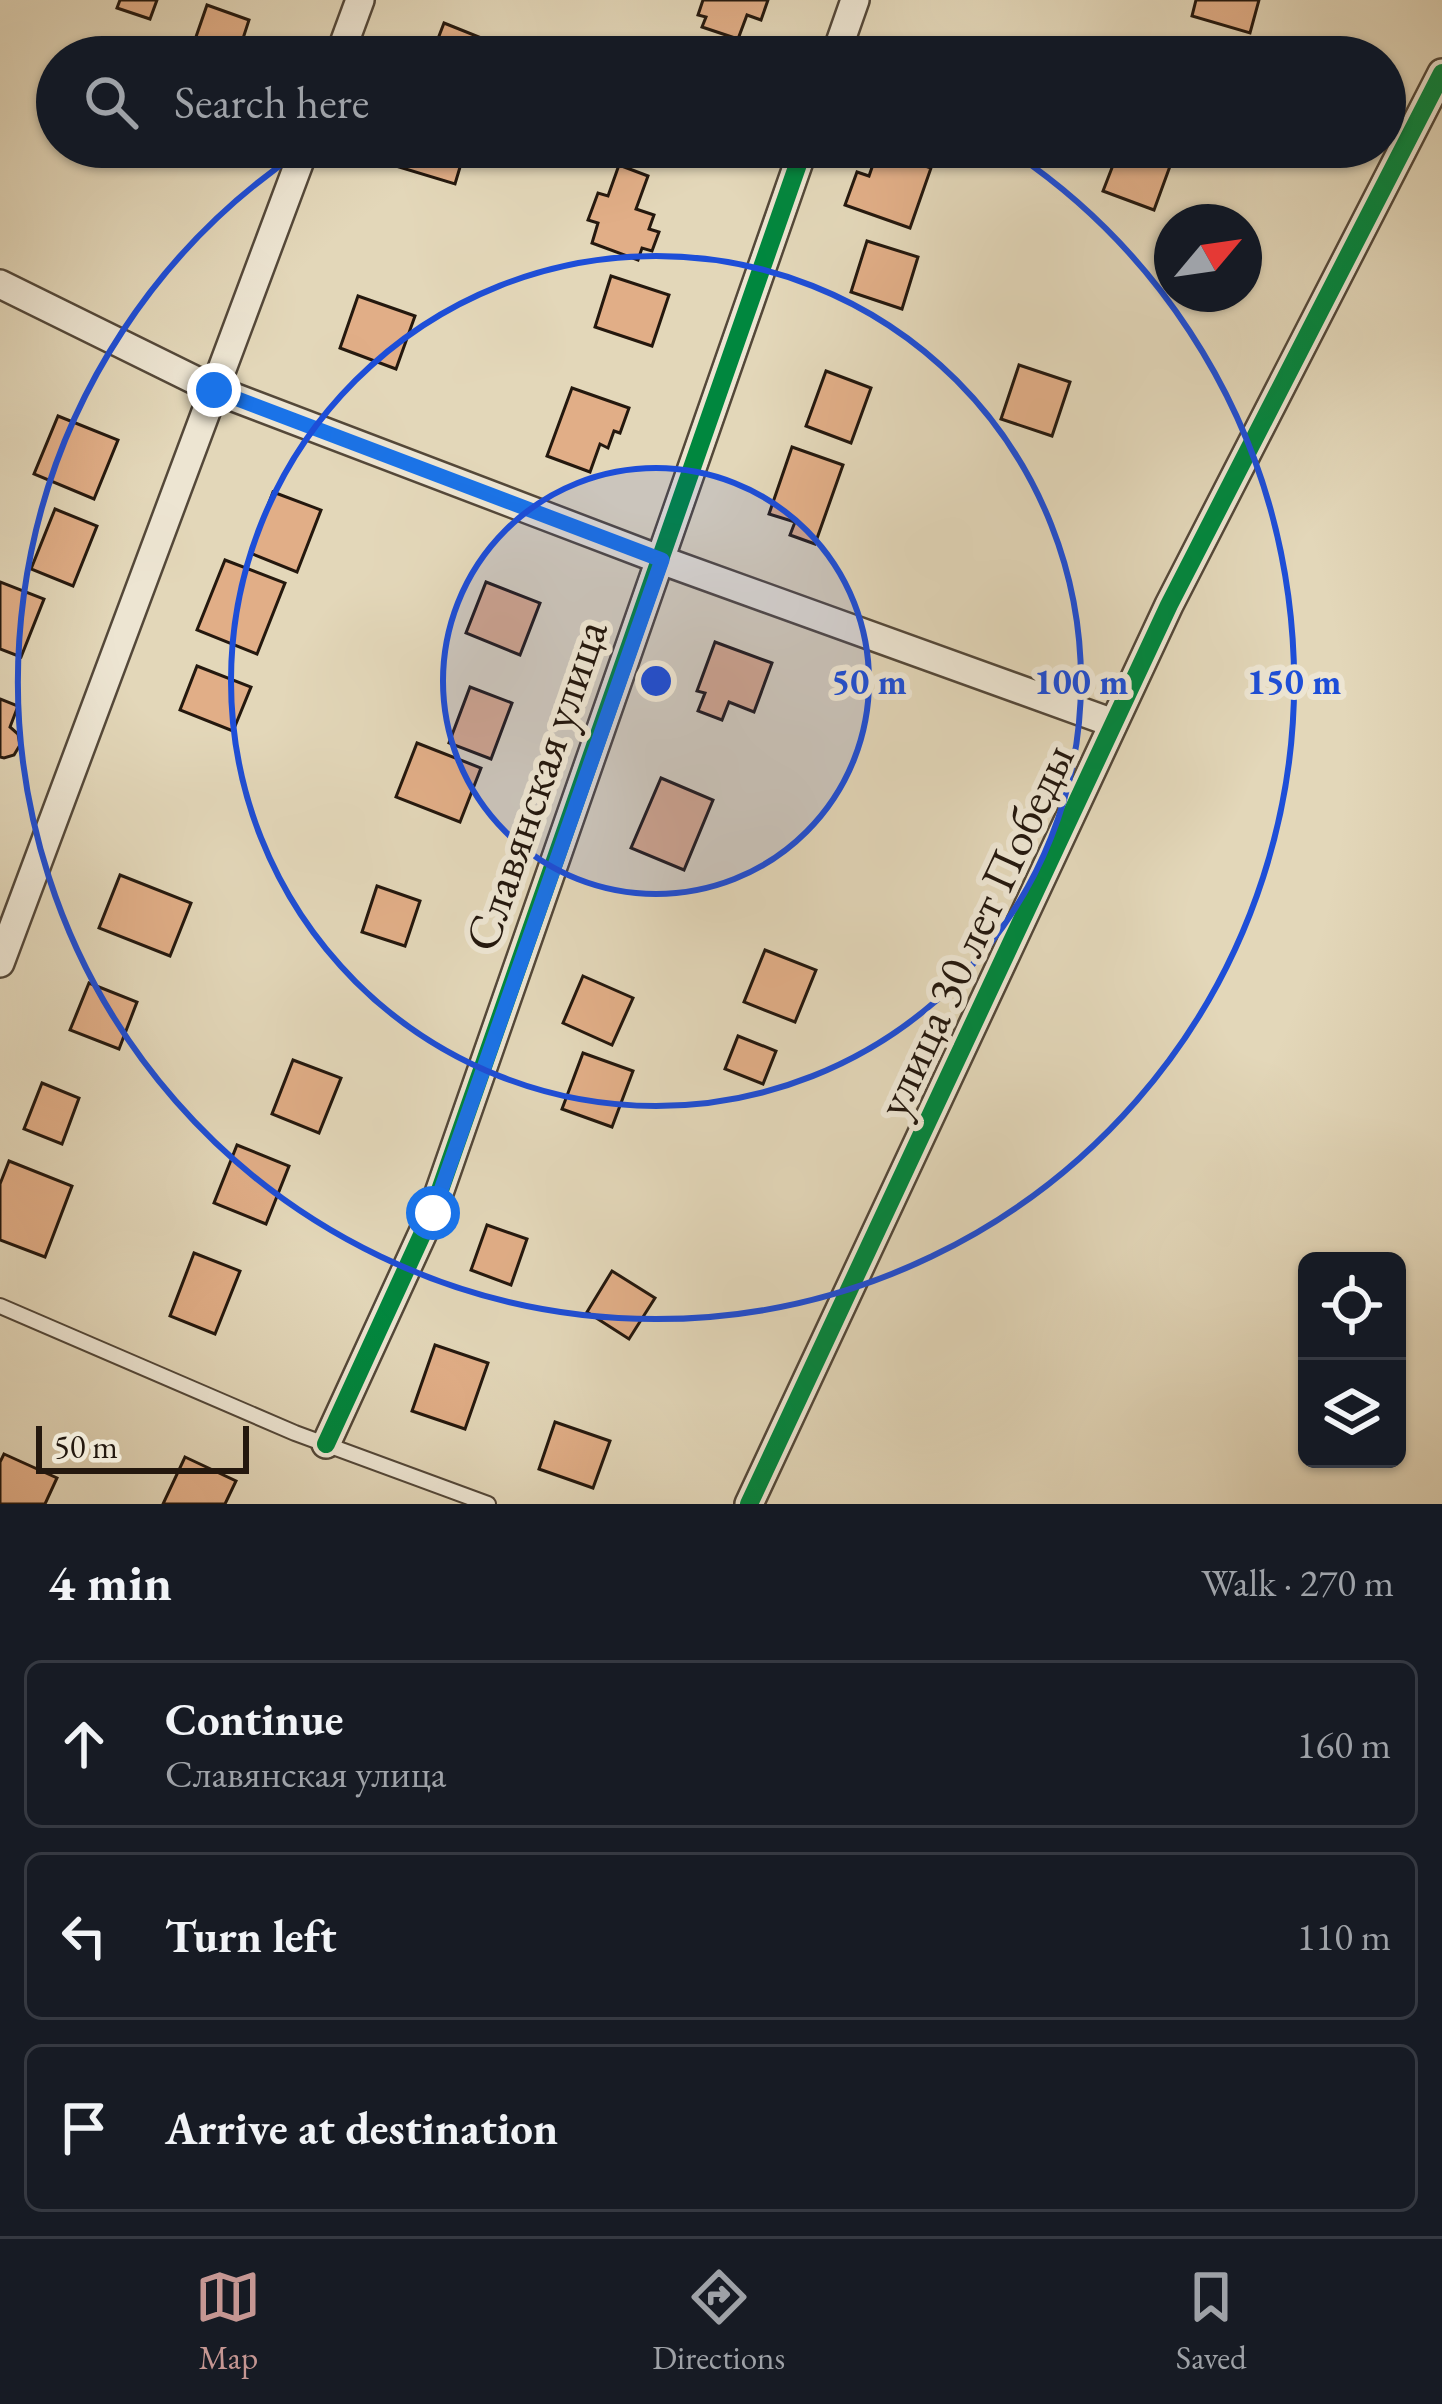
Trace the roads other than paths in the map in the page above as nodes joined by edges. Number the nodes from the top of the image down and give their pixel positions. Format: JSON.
{"nodes":[{"id":1,"x":361,"y":0,"type":"edge"},
{"id":2,"x":855,"y":0,"type":"edge"},
{"id":3,"x":347,"y":36,"type":"edge"},
{"id":4,"x":842,"y":36,"type":"edge"},
{"id":5,"x":1442,"y":73,"type":"edge"},
{"id":6,"x":1406,"y":143,"type":"edge"},
{"id":7,"x":297,"y":168,"type":"edge"},
{"id":8,"x":797,"y":168,"type":"edge"},
{"id":9,"x":1393,"y":168,"type":"edge"},
{"id":10,"x":0,"y":284,"type":"edge"},
{"id":11,"x":214,"y":390,"type":"junction"},
{"id":12,"x":662,"y":560,"type":"junction"},
{"id":13,"x":1113,"y":724,"type":"junction"},
{"id":14,"x":0,"y":963,"type":"edge"},
{"id":15,"x":0,"y":1306,"type":"edge"},
{"id":16,"x":326,"y":1444,"type":"junction"},
{"id":17,"x":488,"y":1504,"type":"edge"},
{"id":18,"x":749,"y":1504,"type":"edge"}],
"edges":[{"from":1,"to":3,"type":"street"},
{"from":2,"to":4,"type":"street"},
{"from":5,"to":6,"type":"street","name":"улица 30 лет Победы"},
{"from":7,"to":11,"type":"street"},
{"from":8,"to":12,"type":"street","name":"Славянская улица"},
{"from":9,"to":13,"type":"street","name":"улица 30 лет Победы"},
{"from":10,"to":11,"type":"street"},
{"from":11,"to":12,"type":"street"},
{"from":11,"to":14,"type":"street"},
{"from":12,"to":13,"type":"street"},
{"from":12,"to":16,"type":"street","name":"Славянская улица"},
{"from":13,"to":18,"type":"street","name":"улица 30 лет Победы"},
{"from":15,"to":16,"type":"lane"},
{"from":16,"to":17,"type":"lane"}]}
